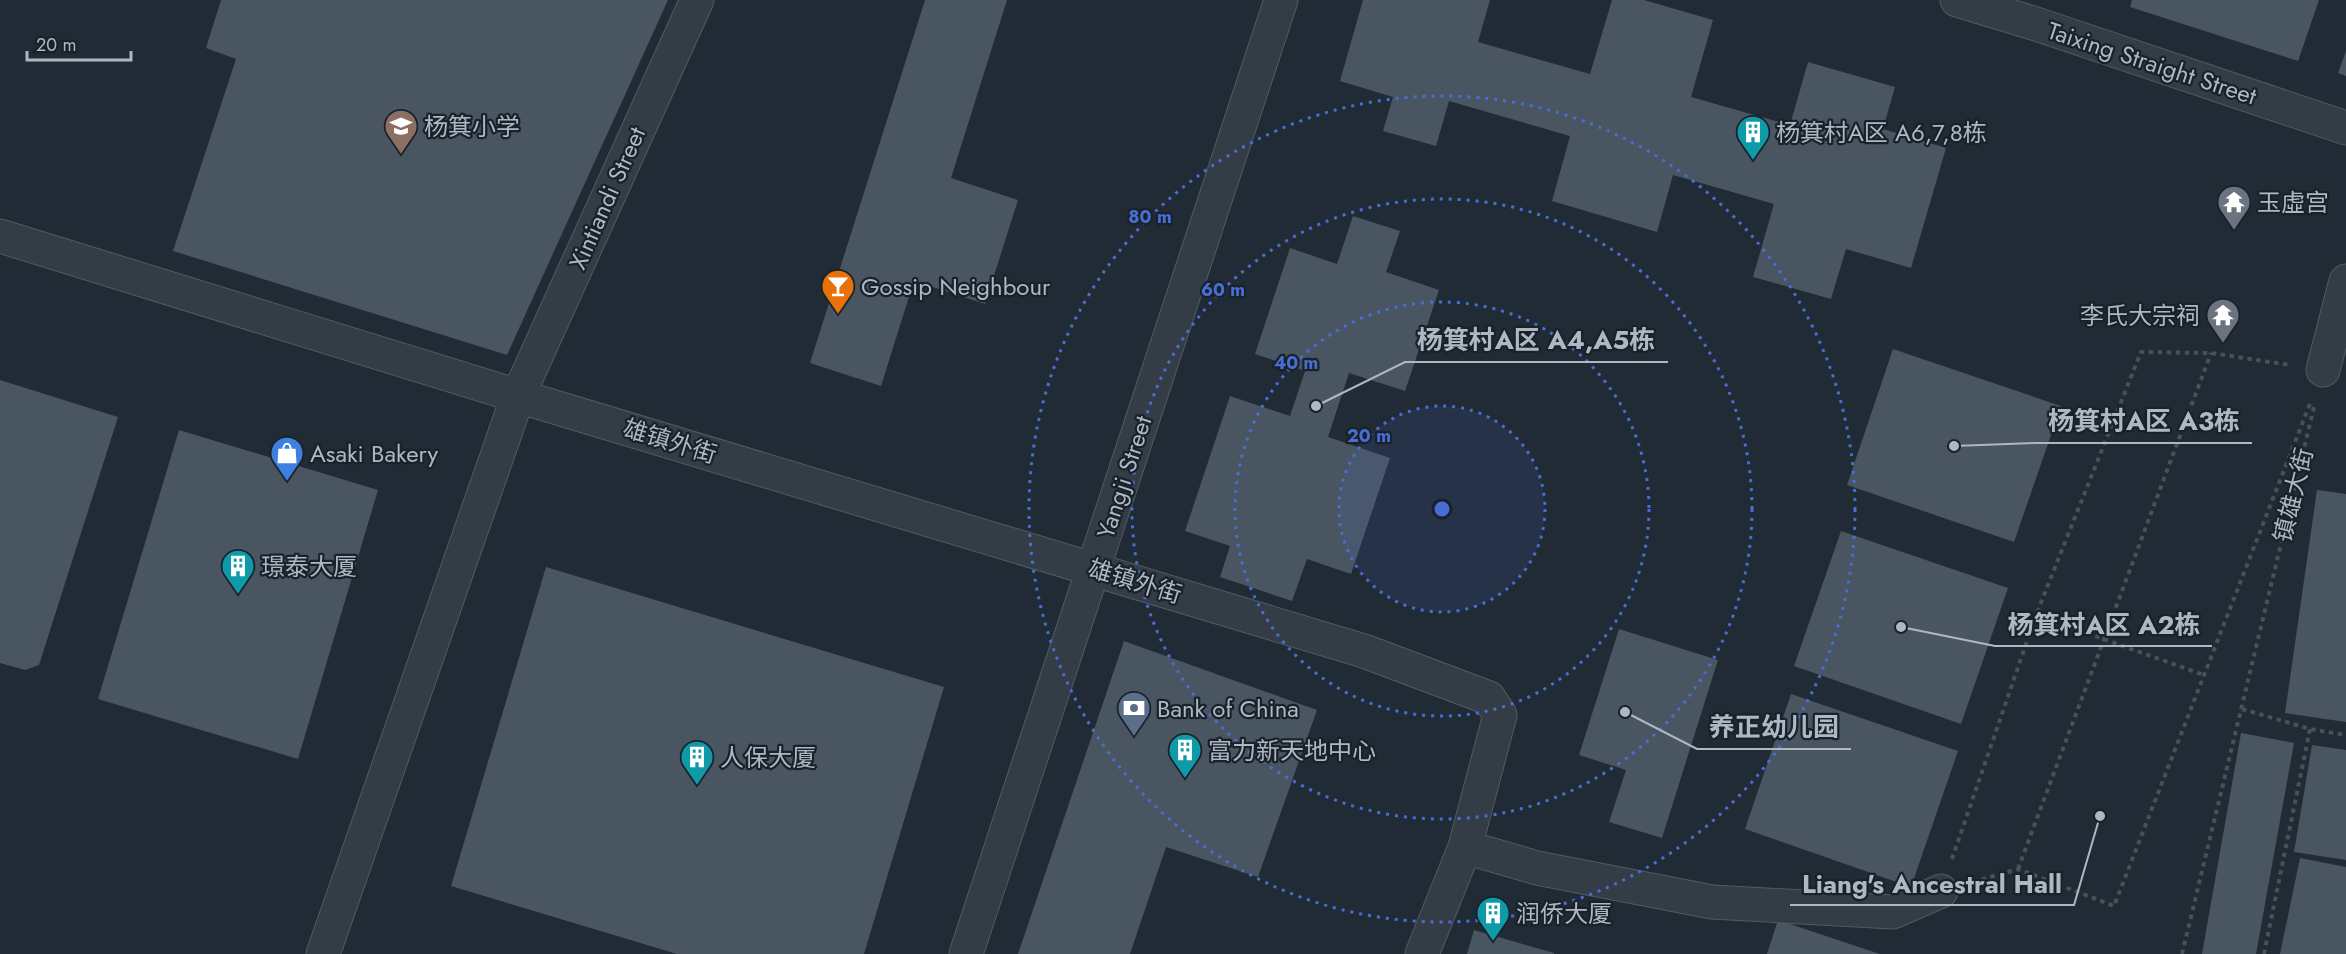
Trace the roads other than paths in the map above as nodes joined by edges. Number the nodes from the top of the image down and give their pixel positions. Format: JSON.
{"nodes":[{"id":1,"x":697,"y":0,"type":"edge"},
{"id":2,"x":1281,"y":0,"type":"edge"},
{"id":3,"x":1957,"y":0,"type":"edge"},
{"id":4,"x":2041,"y":12,"type":"edge"},
{"id":5,"x":2346,"y":128,"type":"edge"},
{"id":6,"x":0,"y":236,"type":"edge"},
{"id":7,"x":2346,"y":280,"type":"edge"},
{"id":8,"x":2323,"y":370,"type":"road end"},
{"id":9,"x":518,"y":396,"type":"junction"},
{"id":10,"x":1094,"y":568,"type":"junction"},
{"id":11,"x":1465,"y":848,"type":"junction"},
{"id":12,"x":1941,"y":891,"type":"road end"},
{"id":13,"x":323,"y":954,"type":"edge"},
{"id":14,"x":966,"y":954,"type":"edge"},
{"id":15,"x":1422,"y":954,"type":"edge"}],
"edges":[{"from":1,"to":9,"type":"street","name":"Xintiandi Street"},
{"from":2,"to":10,"type":"street","name":"Yangji Street"},
{"from":3,"to":4,"type":"street","name":"Taixing Straight Street"},
{"from":4,"to":5,"type":"street","name":"Taixing Straight Street"},
{"from":6,"to":9,"type":"street","name":"雄镇外街"},
{"from":7,"to":8,"type":"street"},
{"from":9,"to":10,"type":"street","name":"雄镇外街"},
{"from":9,"to":13,"type":"street","name":"Xintiandi Street"},
{"from":10,"to":11,"type":"street","name":"雄镇外街"},
{"from":10,"to":14,"type":"street","name":"Yangji Street"},
{"from":11,"to":12,"type":"street"},
{"from":11,"to":15,"type":"street","name":"雄镇外街"}]}
